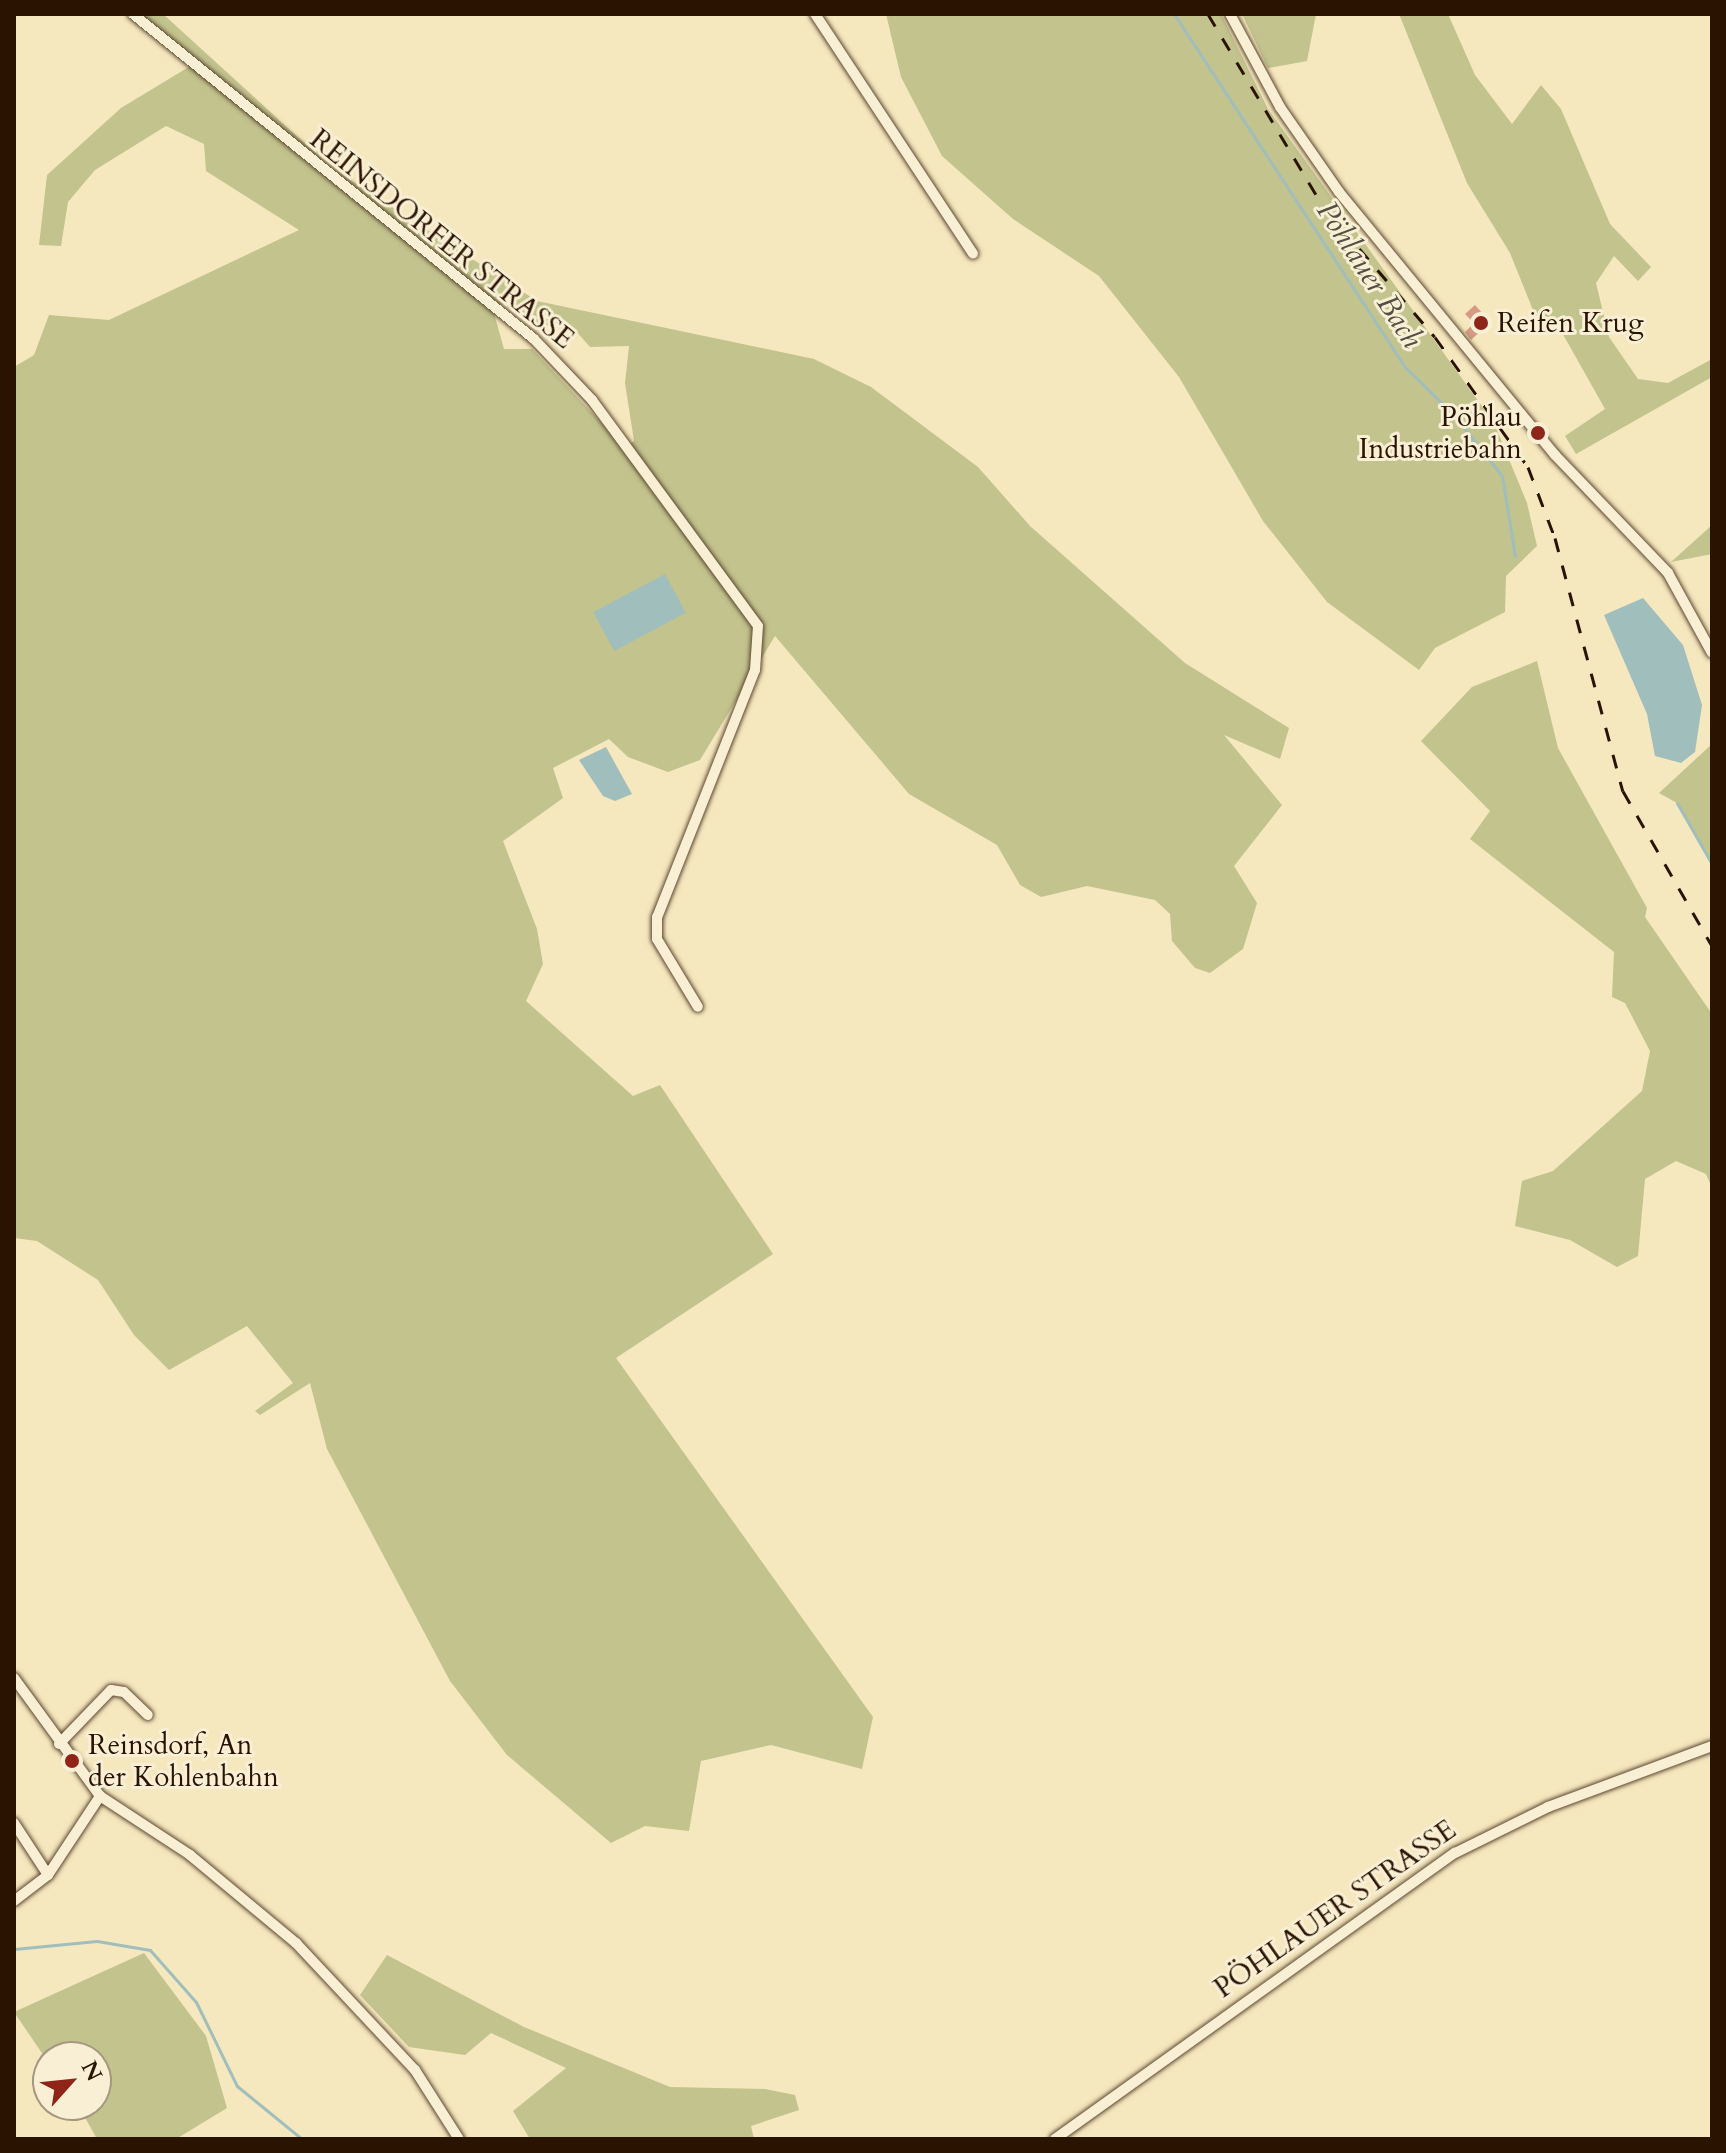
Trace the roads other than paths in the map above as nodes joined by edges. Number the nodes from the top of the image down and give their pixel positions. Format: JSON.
{"nodes":[{"id":1,"x":133,"y":14,"type":"edge"},
{"id":2,"x":815,"y":14,"type":"edge"},
{"id":3,"x":1230,"y":14,"type":"edge"},
{"id":4,"x":973,"y":254,"type":"dead end"},
{"id":5,"x":1712,"y":653,"type":"edge"},
{"id":6,"x":698,"y":1007,"type":"dead end"},
{"id":7,"x":14,"y":1678,"type":"edge"},
{"id":8,"x":148,"y":1715,"type":"dead end"},
{"id":9,"x":56,"y":1740,"type":"junction"},
{"id":10,"x":1712,"y":1746,"type":"edge"},
{"id":11,"x":100,"y":1796,"type":"junction"},
{"id":12,"x":14,"y":1823,"type":"edge"},
{"id":13,"x":48,"y":1875,"type":"junction"},
{"id":14,"x":14,"y":1901,"type":"edge"},
{"id":15,"x":459,"y":2139,"type":"edge"},
{"id":16,"x":1055,"y":2139,"type":"edge"}],
"edges":[{"from":1,"to":6,"type":"street","name":"REINSDORFER STRASSE"},
{"from":2,"to":4,"type":"street"},
{"from":3,"to":5,"type":"street"},
{"from":7,"to":9,"type":"street"},
{"from":8,"to":9,"type":"street"},
{"from":9,"to":11,"type":"street"},
{"from":10,"to":16,"type":"street","name":"PÖHLAUER STRASSE"},
{"from":11,"to":13,"type":"street"},
{"from":11,"to":15,"type":"street"},
{"from":12,"to":13,"type":"street"},
{"from":13,"to":14,"type":"street"}]}
